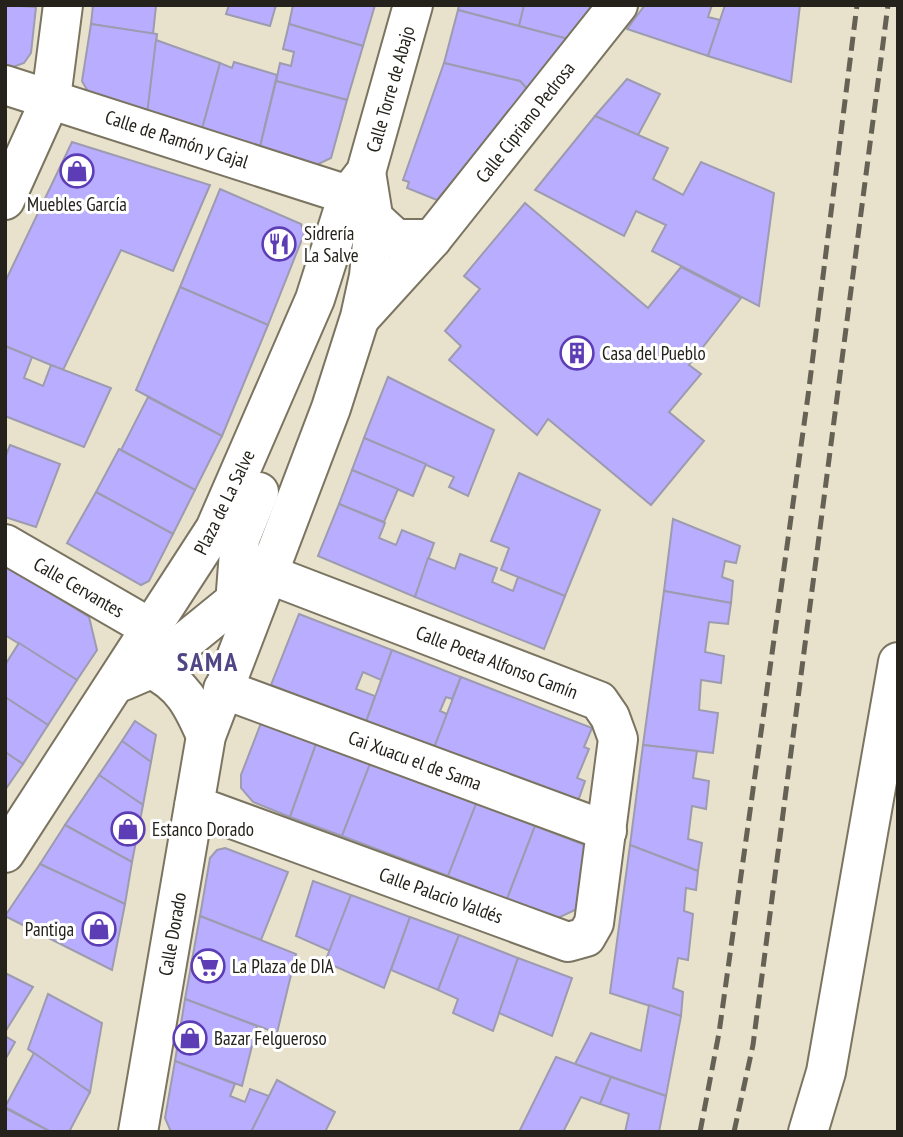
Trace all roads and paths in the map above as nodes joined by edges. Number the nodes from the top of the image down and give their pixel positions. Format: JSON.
{"nodes":[{"id":1,"x":63,"y":5,"type":"edge"},
{"id":2,"x":413,"y":5,"type":"edge"},
{"id":3,"x":618,"y":5,"type":"edge"},
{"id":4,"x":5,"y":85,"type":"edge"},
{"id":5,"x":51,"y":98,"type":"junction"},
{"id":6,"x":357,"y":184,"type":"junction"},
{"id":7,"x":5,"y":200,"type":"edge"},
{"id":8,"x":374,"y":222,"type":"junction"},
{"id":9,"x":432,"y":239,"type":"junction"},
{"id":10,"x":309,"y":315,"type":"junction"},
{"id":11,"x":360,"y":317,"type":"junction"},
{"id":12,"x":5,"y":544,"type":"edge"},
{"id":13,"x":268,"y":574,"type":"junction"},
{"id":14,"x":234,"y":601,"type":"junction"},
{"id":15,"x":152,"y":629,"type":"junction"},
{"id":16,"x":898,"y":662,"type":"edge"},
{"id":17,"x":229,"y":674,"type":"junction"},
{"id":18,"x":134,"y":676,"type":"junction"},
{"id":19,"x":206,"y":736,"type":"junction"},
{"id":20,"x":194,"y":804,"type":"junction"},
{"id":21,"x":607,"y":831,"type":"junction"},
{"id":22,"x":5,"y":853,"type":"edge"},
{"id":23,"x":138,"y":1132,"type":"edge"},
{"id":24,"x":808,"y":1132,"type":"edge"}],
"edges":[{"from":1,"to":5,"type":"street"},
{"from":2,"to":6,"type":"street","name":"Calle Torre de Abajo"},
{"from":3,"to":9,"type":"street","name":"Calle Cipriano Pedrosa"},
{"from":4,"to":5,"type":"street","name":"Calle de Ramón y Cajal"},
{"from":5,"to":6,"type":"street","name":"Calle de Ramón y Cajal"},
{"from":5,"to":7,"type":"street"},
{"from":6,"to":8,"type":"street"},
{"from":6,"to":10,"type":"street","name":"Plaza de La Salve"},
{"from":8,"to":9,"type":"street"},
{"from":8,"to":11,"type":"street","name":"Plaza de La Salve"},
{"from":9,"to":11,"type":"street","name":"Plaza de La Salve"},
{"from":10,"to":14,"type":"street","name":"Plaza de La Salve"},
{"from":10,"to":15,"type":"street","name":"Plaza de La Salve"},
{"from":11,"to":13,"type":"street","name":"Plaza de La Salve"},
{"from":12,"to":15,"type":"street","name":"Calle Cervantes"},
{"from":13,"to":14,"type":"street"},
{"from":13,"to":17,"type":"street","name":"Plaza de La Salve"},
{"from":13,"to":21,"type":"street","name":"Calle Poeta Alfonso Camín"},
{"from":14,"to":17,"type":"street","name":"Plaza de La Salve"},
{"from":14,"to":18,"type":"street"},
{"from":15,"to":18,"type":"street","name":"Plaza de La Salve"},
{"from":16,"to":24,"type":"street"},
{"from":17,"to":19,"type":"street","name":"Plaza de La Salve"},
{"from":17,"to":21,"type":"street","name":"Cai Xuacu el de Sama"},
{"from":18,"to":19,"type":"street"},
{"from":18,"to":22,"type":"street","name":"Plaza de La Salve"},
{"from":19,"to":20,"type":"street","name":"Calle Dorado"},
{"from":20,"to":21,"type":"street","name":"Calle Palacio Valdés"},
{"from":20,"to":23,"type":"street","name":"Calle Dorado"}]}
